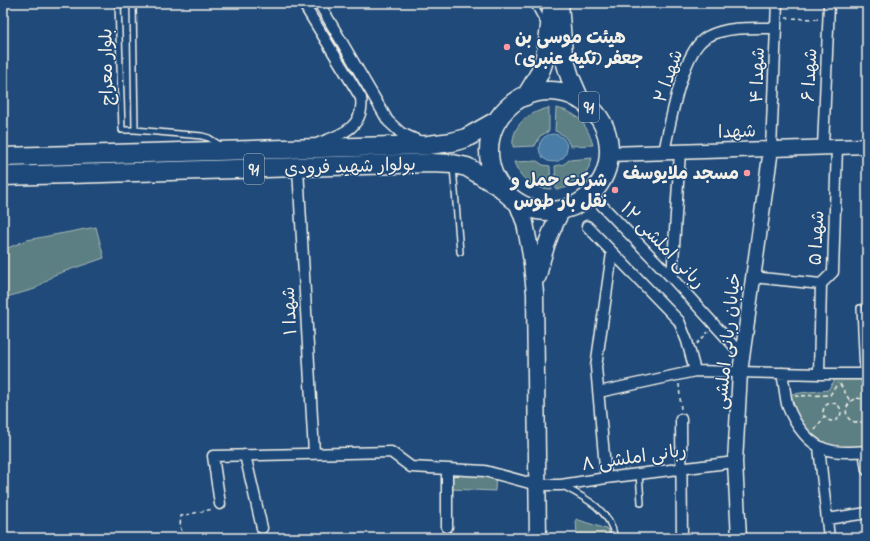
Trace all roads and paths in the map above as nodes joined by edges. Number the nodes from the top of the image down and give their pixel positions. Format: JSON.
{"nodes":[{"id":1,"x":118,"y":3,"type":"edge"},
{"id":2,"x":133,"y":3,"type":"edge"},
{"id":3,"x":303,"y":3,"type":"edge"},
{"id":4,"x":319,"y":3,"type":"edge"},
{"id":5,"x":533,"y":3,"type":"edge"},
{"id":6,"x":777,"y":3,"type":"edge"},
{"id":7,"x":554,"y":4,"type":"edge"},
{"id":8,"x":829,"y":5,"type":"joint"},
{"id":9,"x":867,"y":6,"type":"edge"},
{"id":10,"x":828,"y":20,"type":"junction"},
{"id":11,"x":776,"y":23,"type":"junction"},
{"id":12,"x":549,"y":33,"type":"junction"},
{"id":13,"x":526,"y":96,"type":"junction"},
{"id":14,"x":580,"y":100,"type":"junction"},
{"id":15,"x":498,"y":120,"type":"junction"},
{"id":16,"x":135,"y":130,"type":"junction"},
{"id":17,"x":428,"y":145,"type":"junction"},
{"id":18,"x":867,"y":146,"type":"edge"},
{"id":19,"x":823,"y":147,"type":"junction"},
{"id":20,"x":837,"y":147,"type":"junction"},
{"id":21,"x":306,"y":148,"type":"junction"},
{"id":22,"x":771,"y":149,"type":"junction"},
{"id":23,"x":226,"y":150,"type":"junction"},
{"id":24,"x":664,"y":152,"type":"junction"},
{"id":25,"x":680,"y":152,"type":"junction"},
{"id":26,"x":609,"y":154,"type":"junction"},
{"id":27,"x":3,"y":156,"type":"edge"},
{"id":28,"x":453,"y":164,"type":"junction"},
{"id":29,"x":298,"y":168,"type":"junction"},
{"id":30,"x":3,"y":176,"type":"edge"},
{"id":31,"x":500,"y":187,"type":"junction"},
{"id":32,"x":591,"y":194,"type":"junction"},
{"id":33,"x":517,"y":202,"type":"junction"},
{"id":34,"x":562,"y":210,"type":"junction"},
{"id":35,"x":587,"y":226,"type":"dead end"},
{"id":36,"x":460,"y":252,"type":"dead end"},
{"id":37,"x":612,"y":253,"type":"junction"},
{"id":38,"x":753,"y":277,"type":"junction"},
{"id":39,"x":672,"y":278,"type":"junction"},
{"id":40,"x":821,"y":284,"type":"junction"},
{"id":41,"x":535,"y":293,"type":"junction"},
{"id":42,"x":860,"y":308,"type":"dead end"},
{"id":43,"x":715,"y":325,"type":"junction"},
{"id":44,"x":690,"y":351,"type":"junction"},
{"id":45,"x":742,"y":354,"type":"junction"},
{"id":46,"x":695,"y":371,"type":"junction"},
{"id":47,"x":740,"y":372,"type":"junction"},
{"id":48,"x":782,"y":373,"type":"junction"},
{"id":49,"x":679,"y":374,"type":"junction"},
{"id":50,"x":819,"y":374,"type":"junction"},
{"id":51,"x":865,"y":374,"type":"edge"},
{"id":52,"x":839,"y":382,"type":"junction"},
{"id":53,"x":846,"y":382,"type":"dead end"},
{"id":54,"x":599,"y":392,"type":"junction"},
{"id":55,"x":786,"y":396,"type":"junction"},
{"id":56,"x":850,"y":401,"type":"junction"},
{"id":57,"x":867,"y":401,"type":"edge"},
{"id":58,"x":846,"y":412,"type":"junction"},
{"id":59,"x":841,"y":413,"type":"junction"},
{"id":60,"x":824,"y":417,"type":"junction"},
{"id":61,"x":681,"y":419,"type":"joint"},
{"id":62,"x":867,"y":419,"type":"edge"},
{"id":63,"x":808,"y":438,"type":"junction"},
{"id":64,"x":819,"y":447,"type":"junction"},
{"id":65,"x":866,"y":451,"type":"edge"},
{"id":66,"x":314,"y":453,"type":"junction"},
{"id":67,"x":245,"y":455,"type":"junction"},
{"id":68,"x":735,"y":462,"type":"junction"},
{"id":69,"x":682,"y":468,"type":"junction"},
{"id":70,"x":447,"y":469,"type":"junction"},
{"id":71,"x":867,"y":470,"type":"edge"},
{"id":72,"x":639,"y":473,"type":"junction"},
{"id":73,"x":606,"y":478,"type":"junction"},
{"id":74,"x":561,"y":485,"type":"junction"},
{"id":75,"x":537,"y":486,"type":"junction"},
{"id":76,"x":641,"y":503,"type":"dead end"},
{"id":77,"x":220,"y":504,"type":"joint"},
{"id":78,"x":867,"y":513,"type":"edge"},
{"id":79,"x":827,"y":519,"type":"junction"},
{"id":80,"x":447,"y":527,"type":"dead end"},
{"id":81,"x":262,"y":528,"type":"dead end"},
{"id":82,"x":184,"y":538,"type":"edge"},
{"id":83,"x":538,"y":538,"type":"edge"},
{"id":84,"x":615,"y":538,"type":"edge"},
{"id":85,"x":682,"y":538,"type":"edge"},
{"id":86,"x":739,"y":538,"type":"edge"},
{"id":87,"x":829,"y":538,"type":"edge"}],
"edges":[{"from":1,"to":16,"type":"lane","name":"بلوار معراج"},
{"from":2,"to":16,"type":"lane","name":"بلوار معراج"},
{"from":3,"to":21,"type":"street"},
{"from":4,"to":17,"type":"street"},
{"from":5,"to":12,"type":"lane"},
{"from":6,"to":11,"type":"street","name":"شهدا ۴"},
{"from":7,"to":12,"type":"highway","number":"91"},
{"from":7,"to":14,"type":"highway","number":"91"},
{"from":8,"to":9,"type":"path"},
{"from":8,"to":10,"type":"street","name":"شهدا ۶"},
{"from":10,"to":11,"type":"path"},
{"from":10,"to":19,"type":"street","name":"شهدا ۶"},
{"from":11,"to":22,"type":"street","name":"شهدا ۴"},
{"from":11,"to":24,"type":"street","name":"شهدا ۲"},
{"from":12,"to":13,"type":"highway","number":"91"},
{"from":13,"to":14,"type":"highway","number":"91"},
{"from":13,"to":15,"type":"highway","number":"91"},
{"from":14,"to":26,"type":"highway","number":"91"},
{"from":15,"to":17,"type":"highway","name":"بولوار شهید فرودی","number":"91"},
{"from":15,"to":31,"type":"highway","number":"91"},
{"from":16,"to":23,"type":"lane"},
{"from":17,"to":21,"type":"highway","name":"بولوار شهید فرودی","number":"91"},
{"from":18,"to":20,"type":"street","name":"شهدا"},
{"from":19,"to":20,"type":"street","name":"شهدا"},
{"from":19,"to":22,"type":"street","name":"شهدا"},
{"from":20,"to":40,"type":"street","name":"شهدا ۵"},
{"from":21,"to":23,"type":"highway","name":"بولوار شهید فرودی","number":"91"},
{"from":22,"to":25,"type":"street","name":"شهدا"},
{"from":22,"to":38,"type":"street","name":"خیابان ربانی املشی"},
{"from":23,"to":27,"type":"highway","name":"بولوار شهید فرودی","number":"91"},
{"from":24,"to":25,"type":"street","name":"شهدا"},
{"from":24,"to":26,"type":"street","name":"شهدا"},
{"from":25,"to":39,"type":"street"},
{"from":26,"to":32,"type":"highway","number":"91"},
{"from":28,"to":29,"type":"highway","name":"بولوار شهید فرودی","number":"91"},
{"from":28,"to":31,"type":"highway","name":"بولوار شهید فرودی","number":"91"},
{"from":28,"to":36,"type":"lane"},
{"from":29,"to":30,"type":"highway","name":"بولوار شهید فرودی","number":"91"},
{"from":29,"to":66,"type":"street","name":"شهدا ۱"},
{"from":31,"to":33,"type":"highway","number":"91"},
{"from":32,"to":34,"type":"highway","number":"91"},
{"from":32,"to":39,"type":"street","name":"ربانی املشی ۱۲"},
{"from":33,"to":34,"type":"highway","number":"91"},
{"from":33,"to":41,"type":"main road"},
{"from":34,"to":41,"type":"main road"},
{"from":35,"to":37,"type":"street"},
{"from":37,"to":44,"type":"street"},
{"from":37,"to":54,"type":"street"},
{"from":38,"to":40,"type":"street"},
{"from":38,"to":45,"type":"street","name":"خیابان ربانی املشی"},
{"from":39,"to":43,"type":"street","name":"ربانی املشی ۱۲"},
{"from":40,"to":50,"type":"street","name":"شهدا ۵"},
{"from":41,"to":75,"type":"main road"},
{"from":42,"to":51,"type":"lane"},
{"from":43,"to":44,"type":"path"},
{"from":43,"to":45,"type":"street","name":"ربانی املشی ۱۲"},
{"from":44,"to":46,"type":"street"},
{"from":45,"to":47,"type":"street","name":"خیابان ربانی املشی"},
{"from":46,"to":47,"type":"street"},
{"from":46,"to":49,"type":"street"},
{"from":47,"to":48,"type":"street"},
{"from":47,"to":68,"type":"street","name":"خیابان ربانی املشی"},
{"from":48,"to":50,"type":"street"},
{"from":48,"to":55,"type":"street"},
{"from":49,"to":54,"type":"street"},
{"from":49,"to":61,"type":"path"},
{"from":50,"to":51,"type":"street"},
{"from":52,"to":53,"type":"path"},
{"from":52,"to":55,"type":"path"},
{"from":52,"to":56,"type":"path"},
{"from":54,"to":73,"type":"street"},
{"from":55,"to":63,"type":"street"},
{"from":56,"to":57,"type":"path"},
{"from":56,"to":58,"type":"path"},
{"from":58,"to":59,"type":"path"},
{"from":58,"to":62,"type":"path"},
{"from":59,"to":60,"type":"path"},
{"from":59,"to":60,"type":"path"},
{"from":60,"to":63,"type":"path"},
{"from":61,"to":69,"type":"street"},
{"from":63,"to":64,"type":"street"},
{"from":64,"to":65,"type":"street"},
{"from":64,"to":79,"type":"street"},
{"from":65,"to":71,"type":"street"},
{"from":66,"to":67,"type":"street","name":"ربانی املشی ۸"},
{"from":66,"to":70,"type":"street","name":"ربانی املشی ۸"},
{"from":67,"to":77,"type":"street","name":"ربانی املشی ۸"},
{"from":67,"to":81,"type":"street"},
{"from":68,"to":69,"type":"street","name":"ربانی املشی ۸"},
{"from":68,"to":86,"type":"street","name":"خیابان ربانی املشی"},
{"from":69,"to":72,"type":"street","name":"ربانی املشی ۸"},
{"from":69,"to":85,"type":"street"},
{"from":70,"to":75,"type":"street","name":"ربانی املشی ۸"},
{"from":70,"to":80,"type":"street"},
{"from":72,"to":73,"type":"street","name":"ربانی املشی ۸"},
{"from":72,"to":76,"type":"lane"},
{"from":73,"to":74,"type":"street","name":"ربانی املشی ۸"},
{"from":74,"to":75,"type":"street","name":"ربانی املشی ۸"},
{"from":74,"to":84,"type":"lane"},
{"from":75,"to":83,"type":"main road"},
{"from":77,"to":82,"type":"path"},
{"from":78,"to":79,"type":"street"},
{"from":79,"to":87,"type":"street"}]}
